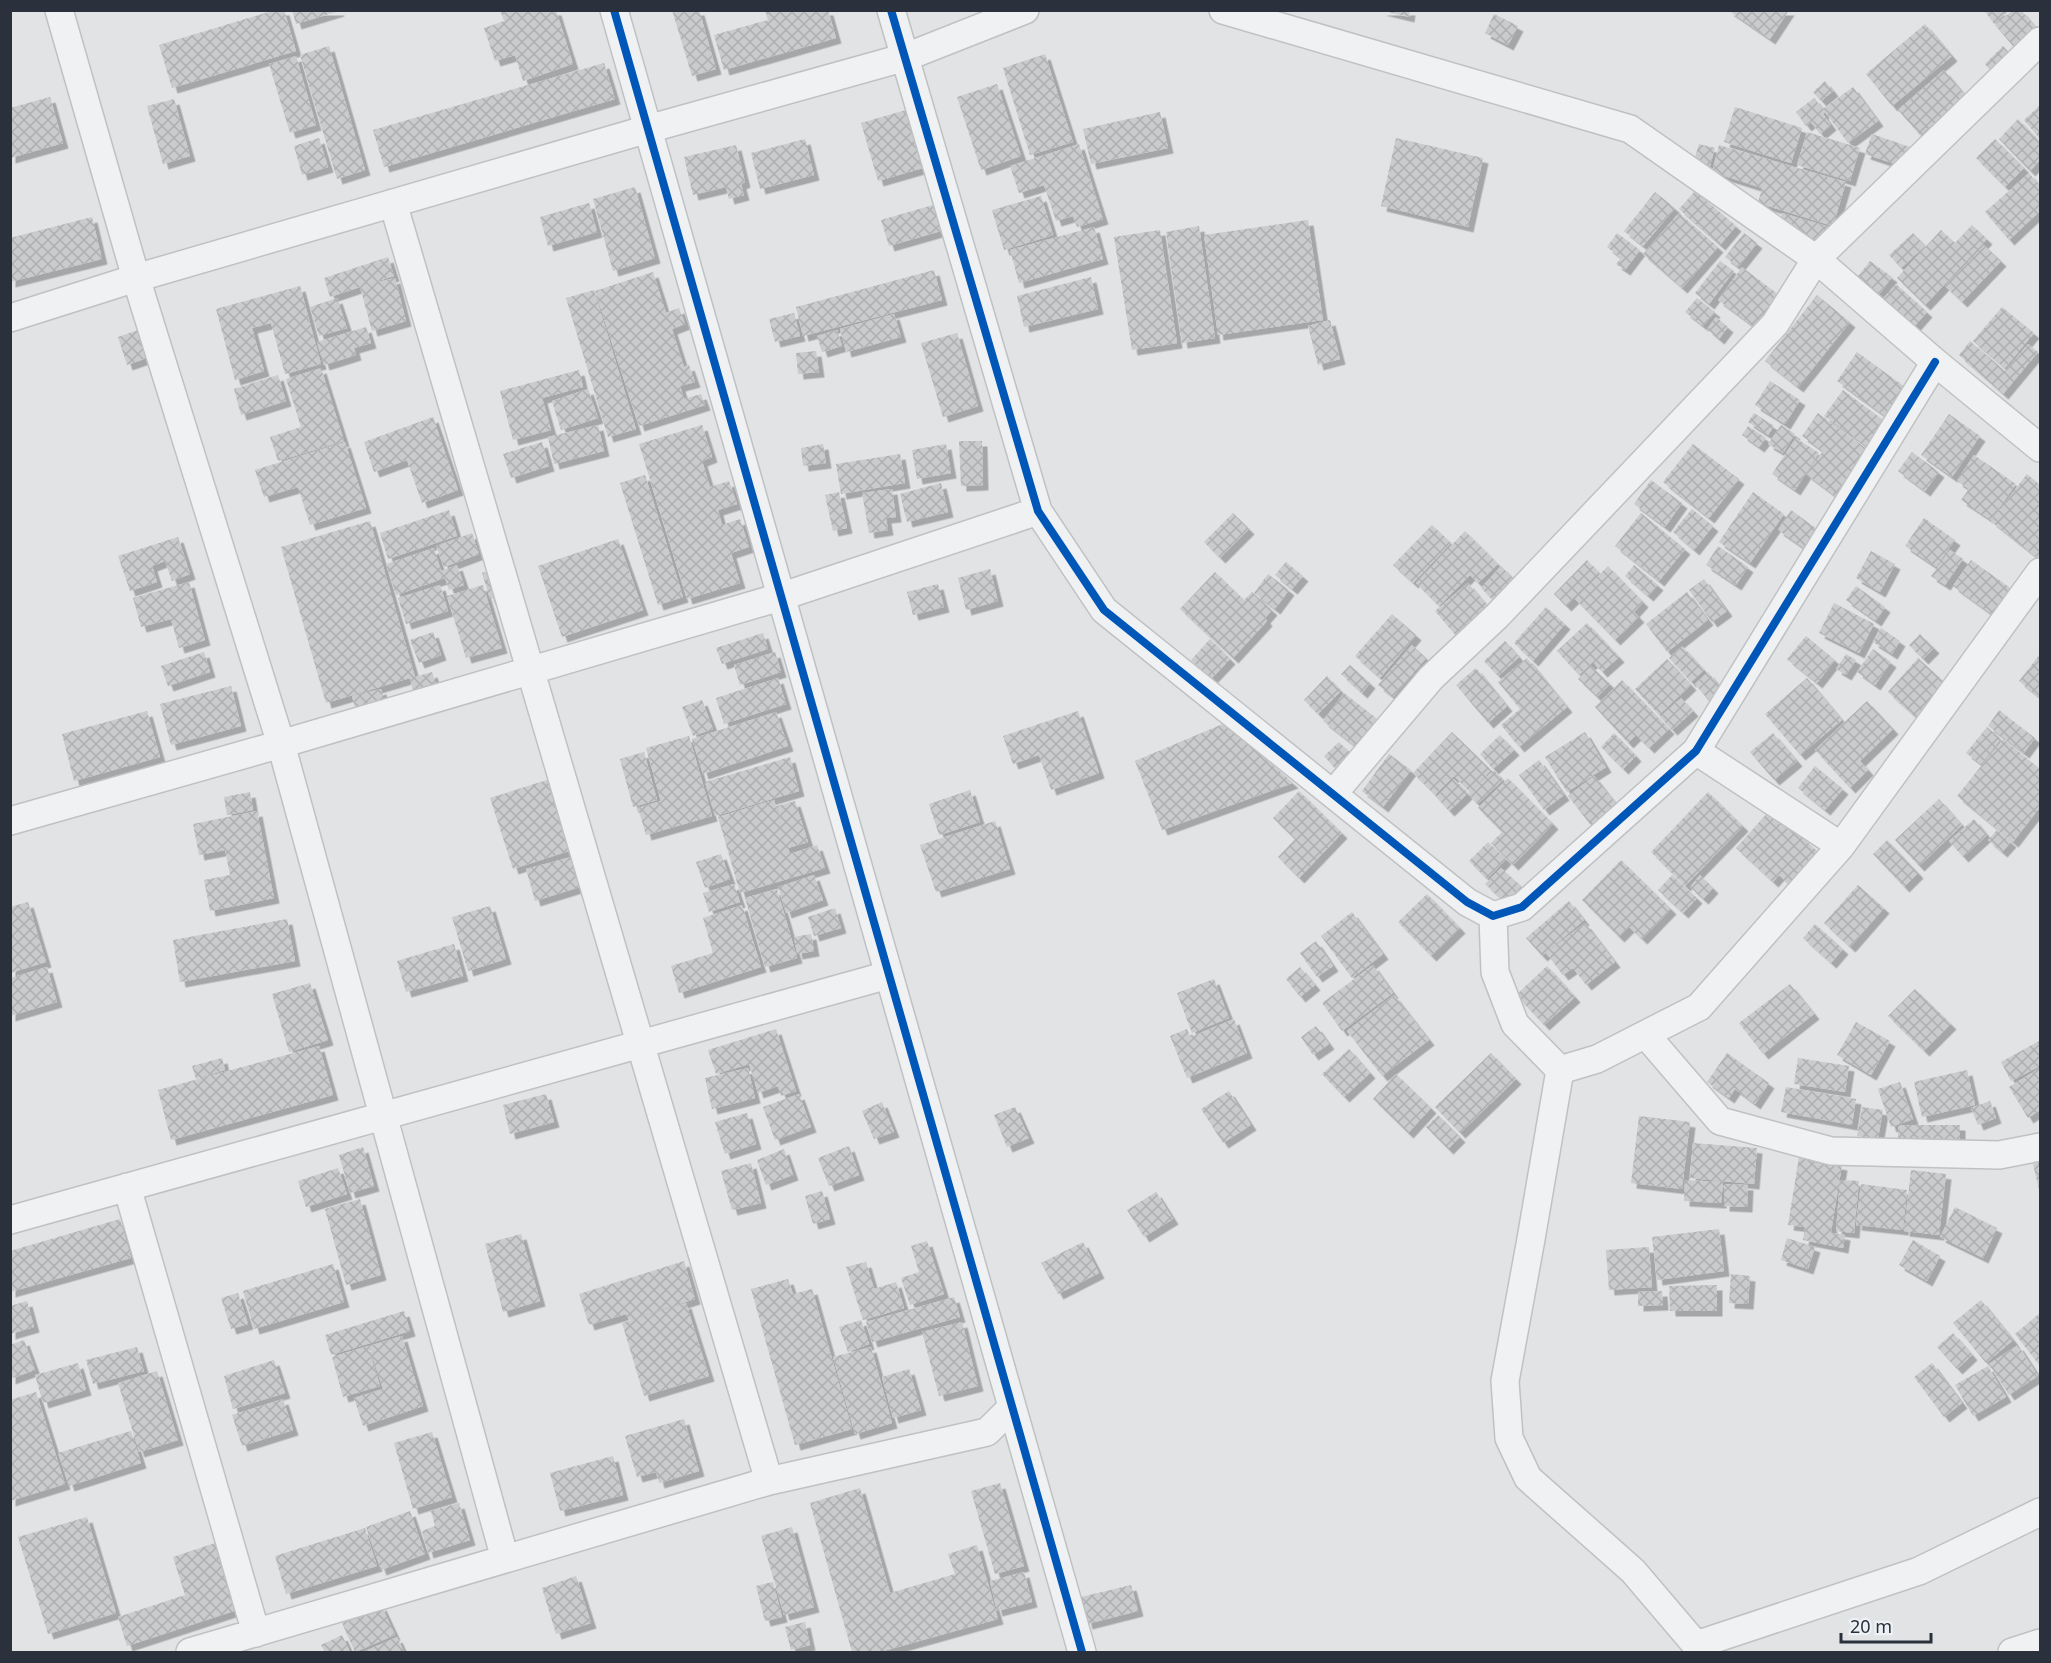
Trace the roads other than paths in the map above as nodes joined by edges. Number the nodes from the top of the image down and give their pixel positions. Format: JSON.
{"nodes":[{"id":1,"x":59,"y":10,"type":"edge"},
{"id":2,"x":614,"y":10,"type":"edge"},
{"id":3,"x":891,"y":10,"type":"edge"},
{"id":4,"x":1025,"y":10,"type":"edge"},
{"id":5,"x":1223,"y":10,"type":"edge"},
{"id":6,"x":2040,"y":42,"type":"edge"},
{"id":7,"x":906,"y":57,"type":"junction"},
{"id":8,"x":648,"y":129,"type":"junction"},
{"id":9,"x":393,"y":203,"type":"junction"},
{"id":10,"x":1816,"y":259,"type":"junction"},
{"id":11,"x":136,"y":278,"type":"junction"},
{"id":12,"x":10,"y":318,"type":"edge"},
{"id":13,"x":1935,"y":362,"type":"junction"},
{"id":14,"x":2040,"y":448,"type":"edge"},
{"id":15,"x":1038,"y":511,"type":"junction"},
{"id":16,"x":2040,"y":572,"type":"edge"},
{"id":17,"x":780,"y":597,"type":"junction"},
{"id":18,"x":530,"y":670,"type":"junction"},
{"id":19,"x":281,"y":744,"type":"junction"},
{"id":20,"x":1696,"y":751,"type":"junction"},
{"id":21,"x":1333,"y":794,"type":"junction"},
{"id":22,"x":10,"y":821,"type":"edge"},
{"id":23,"x":1841,"y":846,"type":"junction"},
{"id":24,"x":1493,"y":916,"type":"junction"},
{"id":25,"x":888,"y":975,"type":"junction"},
{"id":26,"x":1646,"y":1035,"type":"junction"},
{"id":27,"x":640,"y":1044,"type":"junction"},
{"id":28,"x":1560,"y":1070,"type":"junction"},
{"id":29,"x":382,"y":1116,"type":"junction"},
{"id":30,"x":2040,"y":1147,"type":"edge"},
{"id":31,"x":127,"y":1187,"type":"junction"},
{"id":32,"x":10,"y":1220,"type":"edge"},
{"id":33,"x":1011,"y":1408,"type":"junction"},
{"id":34,"x":769,"y":1481,"type":"junction"},
{"id":35,"x":2040,"y":1512,"type":"edge"},
{"id":36,"x":505,"y":1559,"type":"junction"},
{"id":37,"x":256,"y":1633,"type":"junction"},
{"id":38,"x":2040,"y":1643,"type":"edge"},
{"id":39,"x":1697,"y":1649,"type":"edge"},
{"id":40,"x":190,"y":1653,"type":"edge"},
{"id":41,"x":1082,"y":1653,"type":"edge"},
{"id":42,"x":2012,"y":1653,"type":"edge"}],
"edges":[{"from":1,"to":11,"type":"street"},
{"from":2,"to":8,"type":"street"},
{"from":3,"to":7,"type":"street"},
{"from":4,"to":7,"type":"street"},
{"from":5,"to":10,"type":"street"},
{"from":6,"to":10,"type":"street"},
{"from":7,"to":8,"type":"street"},
{"from":7,"to":15,"type":"street"},
{"from":8,"to":9,"type":"street"},
{"from":8,"to":17,"type":"street"},
{"from":9,"to":11,"type":"street"},
{"from":9,"to":18,"type":"street"},
{"from":10,"to":13,"type":"street"},
{"from":10,"to":21,"type":"street"},
{"from":11,"to":12,"type":"street"},
{"from":11,"to":19,"type":"street"},
{"from":13,"to":14,"type":"street"},
{"from":13,"to":20,"type":"street"},
{"from":15,"to":17,"type":"street"},
{"from":15,"to":21,"type":"street"},
{"from":16,"to":23,"type":"street"},
{"from":17,"to":18,"type":"street"},
{"from":17,"to":25,"type":"street"},
{"from":18,"to":19,"type":"street"},
{"from":18,"to":27,"type":"street"},
{"from":19,"to":22,"type":"street"},
{"from":19,"to":29,"type":"street"},
{"from":20,"to":23,"type":"street"},
{"from":20,"to":24,"type":"street"},
{"from":21,"to":24,"type":"street"},
{"from":23,"to":26,"type":"street"},
{"from":24,"to":28,"type":"street"},
{"from":25,"to":27,"type":"street"},
{"from":25,"to":33,"type":"street"},
{"from":26,"to":28,"type":"street"},
{"from":26,"to":30,"type":"street"},
{"from":27,"to":29,"type":"street"},
{"from":27,"to":34,"type":"street"},
{"from":28,"to":39,"type":"street"},
{"from":29,"to":31,"type":"street"},
{"from":29,"to":36,"type":"street"},
{"from":31,"to":32,"type":"street"},
{"from":31,"to":37,"type":"street"},
{"from":33,"to":34,"type":"street"},
{"from":33,"to":41,"type":"street"},
{"from":34,"to":36,"type":"street"},
{"from":35,"to":39,"type":"street"},
{"from":36,"to":37,"type":"street"},
{"from":37,"to":40,"type":"street"},
{"from":38,"to":42,"type":"street"}]}
